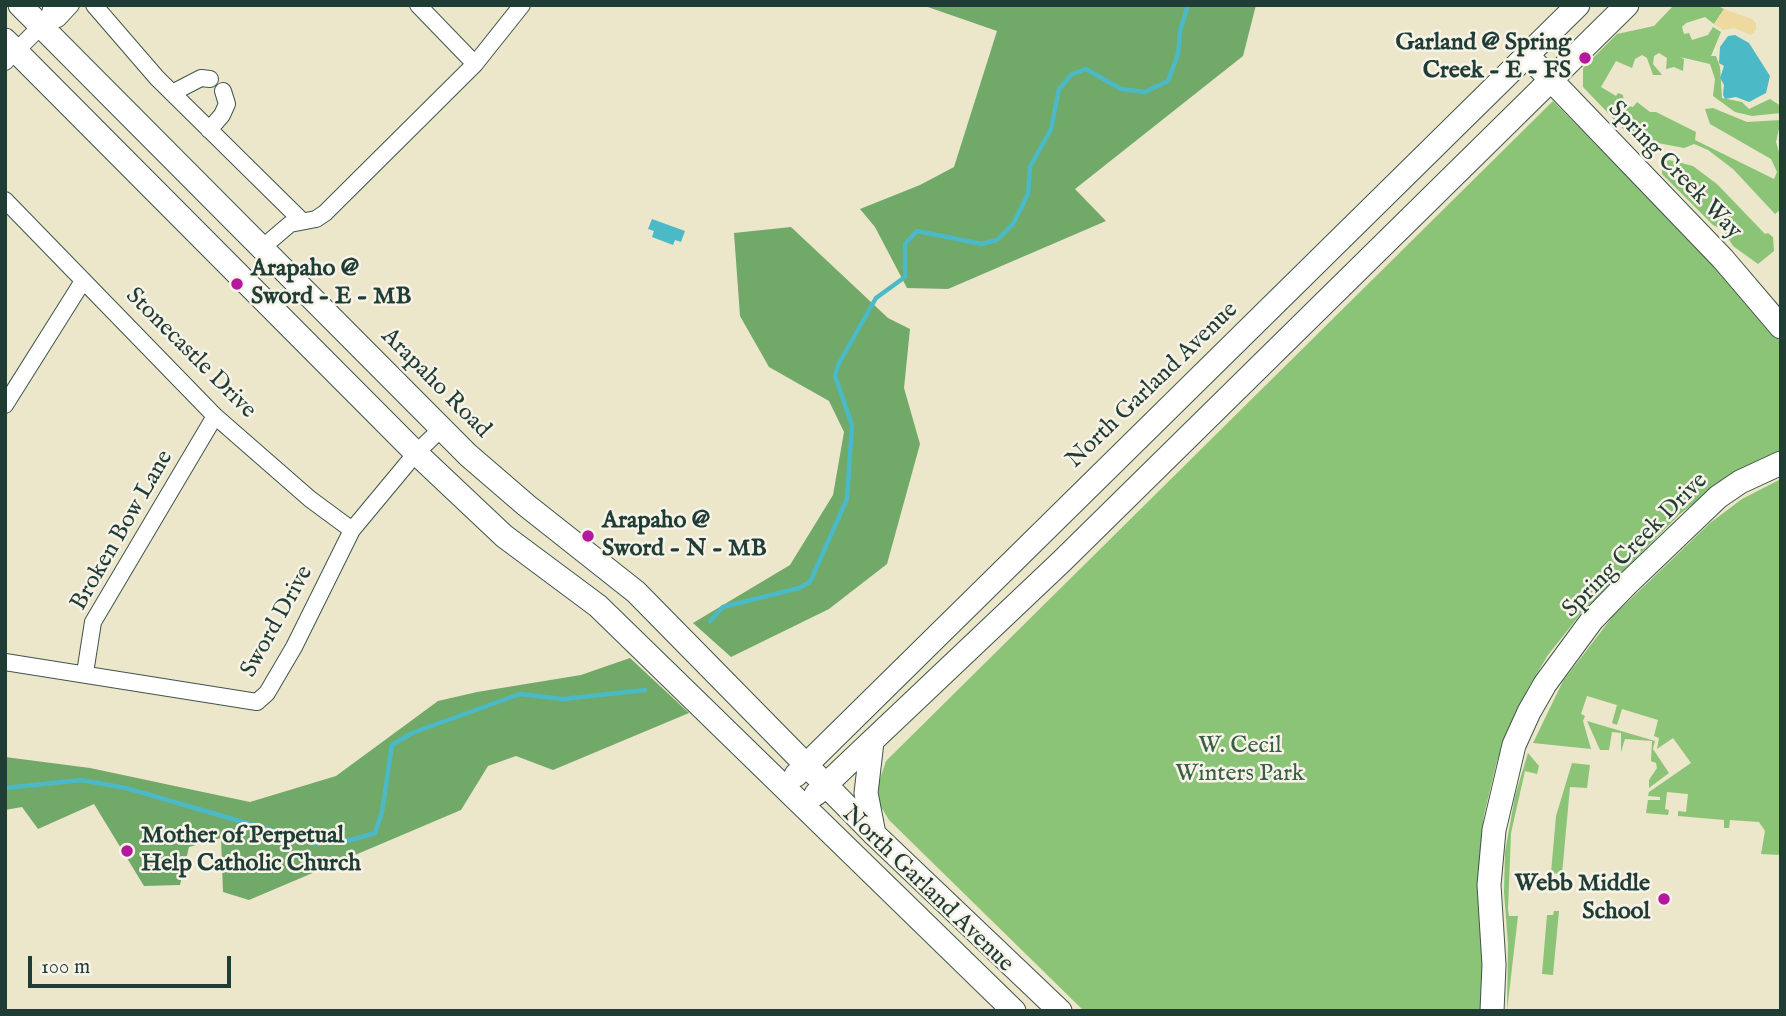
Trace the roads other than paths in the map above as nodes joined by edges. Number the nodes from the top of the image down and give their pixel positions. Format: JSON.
{"nodes":[{"id":1,"x":20,"y":5,"type":"edge"},
{"id":2,"x":52,"y":5,"type":"edge"},
{"id":3,"x":71,"y":5,"type":"edge"},
{"id":4,"x":94,"y":5,"type":"edge"},
{"id":5,"x":418,"y":5,"type":"edge"},
{"id":6,"x":522,"y":5,"type":"edge"},
{"id":7,"x":1578,"y":5,"type":"edge"},
{"id":8,"x":1627,"y":5,"type":"edge"},
{"id":9,"x":41,"y":26,"type":"junction"},
{"id":10,"x":9,"y":51,"type":"edge"},
{"id":11,"x":1527,"y":55,"type":"junction"},
{"id":12,"x":475,"y":64,"type":"junction"},
{"id":13,"x":210,"y":79,"type":"dead end"},
{"id":14,"x":1549,"y":82,"type":"junction"},
{"id":15,"x":223,"y":91,"type":"dead end"},
{"id":16,"x":172,"y":93,"type":"junction"},
{"id":17,"x":209,"y":130,"type":"junction"},
{"id":18,"x":5,"y":200,"type":"edge"},
{"id":19,"x":302,"y":222,"type":"junction"},
{"id":20,"x":263,"y":247,"type":"junction"},
{"id":21,"x":83,"y":281,"type":"junction"},
{"id":22,"x":1781,"y":327,"type":"edge"},
{"id":23,"x":5,"y":405,"type":"edge"},
{"id":24,"x":215,"y":416,"type":"junction"},
{"id":25,"x":442,"y":428,"type":"junction"},
{"id":26,"x":416,"y":453,"type":"junction"},
{"id":27,"x":1781,"y":463,"type":"edge"},
{"id":28,"x":352,"y":530,"type":"junction"},
{"id":29,"x":5,"y":662,"type":"edge"},
{"id":30,"x":85,"y":673,"type":"junction"},
{"id":31,"x":872,"y":742,"type":"junction"},
{"id":32,"x":806,"y":765,"type":"junction"},
{"id":33,"x":825,"y":785,"type":"junction"},
{"id":34,"x":784,"y":787,"type":"junction"},
{"id":35,"x":804,"y":806,"type":"junction"},
{"id":36,"x":874,"y":834,"type":"junction"},
{"id":37,"x":968,"y":926,"type":"junction"},
{"id":38,"x":949,"y":947,"type":"junction"},
{"id":39,"x":1014,"y":1011,"type":"edge"},
{"id":40,"x":1060,"y":1011,"type":"edge"},
{"id":41,"x":1492,"y":1011,"type":"edge"}],
"edges":[{"from":1,"to":9,"type":"main road","name":"Arapaho Road"},
{"from":2,"to":3,"type":"street"},
{"from":4,"to":16,"type":"street"},
{"from":5,"to":12,"type":"street"},
{"from":6,"to":12,"type":"street"},
{"from":7,"to":11,"type":"main road","name":"North Garland Avenue"},
{"from":8,"to":14,"type":"main road","name":"North Garland Avenue"},
{"from":9,"to":10,"type":"street"},
{"from":9,"to":20,"type":"main road","name":"Arapaho Road"},
{"from":10,"to":26,"type":"main road"},
{"from":11,"to":14,"type":"main road","name":"Spring Creek Way"},
{"from":11,"to":32,"type":"main road","name":"North Garland Avenue"},
{"from":12,"to":19,"type":"street"},
{"from":13,"to":16,"type":"street"},
{"from":14,"to":22,"type":"main road","name":"Spring Creek Way"},
{"from":14,"to":31,"type":"main road","name":"North Garland Avenue"},
{"from":15,"to":17,"type":"street"},
{"from":16,"to":17,"type":"street"},
{"from":17,"to":19,"type":"street"},
{"from":18,"to":21,"type":"street","name":"Stonecastle Drive"},
{"from":19,"to":20,"type":"street"},
{"from":20,"to":25,"type":"main road","name":"Arapaho Road"},
{"from":21,"to":23,"type":"street"},
{"from":21,"to":24,"type":"street","name":"Stonecastle Drive"},
{"from":24,"to":28,"type":"street","name":"Stonecastle Drive"},
{"from":24,"to":30,"type":"street","name":"Broken Bow Lane"},
{"from":25,"to":26,"type":"street","name":"Sword Drive"},
{"from":25,"to":32,"type":"main road","name":"Arapaho Road"},
{"from":26,"to":28,"type":"street","name":"Sword Drive"},
{"from":26,"to":34,"type":"main road"},
{"from":27,"to":41,"type":"main road","name":"Spring Creek Drive"},
{"from":28,"to":30,"type":"street","name":"Sword Drive"},
{"from":29,"to":30,"type":"street","name":"Sword Drive"},
{"from":31,"to":33,"type":"main road","name":"North Garland Avenue"},
{"from":31,"to":36,"type":"main road"},
{"from":32,"to":33,"type":"main road","name":"Arapaho Road"},
{"from":32,"to":34,"type":"main road","name":"North Garland Avenue"},
{"from":33,"to":35,"type":"main road","name":"North Garland Avenue"},
{"from":33,"to":36,"type":"main road","name":"North Garland Avenue"},
{"from":34,"to":35,"type":"main road","name":"North Garland Avenue"},
{"from":35,"to":38,"type":"main road","name":"North Garland Avenue"},
{"from":36,"to":37,"type":"main road","name":"North Garland Avenue"},
{"from":37,"to":38,"type":"main road"},
{"from":37,"to":40,"type":"main road","name":"North Garland Avenue"},
{"from":38,"to":39,"type":"main road","name":"North Garland Avenue"}]}
